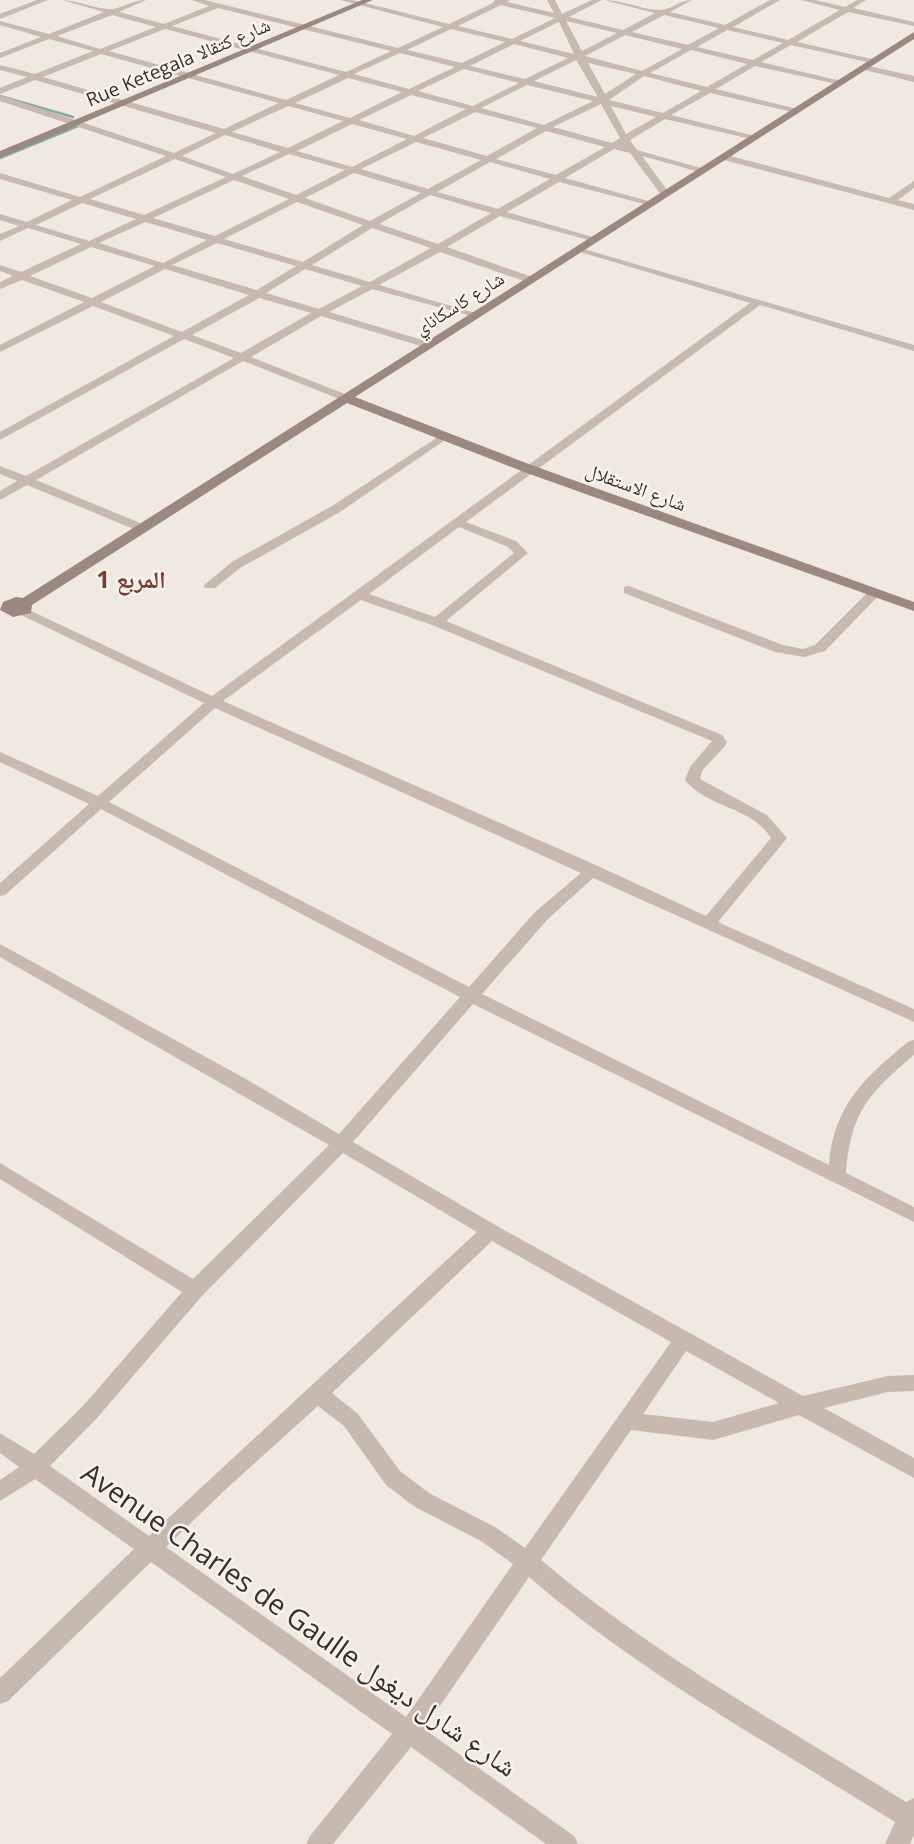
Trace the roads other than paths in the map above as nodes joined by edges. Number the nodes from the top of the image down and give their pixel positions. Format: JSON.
{"nodes":[{"id":1,"x":44,"y":0,"type":"edge"},
{"id":2,"x":66,"y":0,"type":"edge"},
{"id":3,"x":142,"y":0,"type":"edge"},
{"id":4,"x":196,"y":0,"type":"edge"},
{"id":5,"x":230,"y":0,"type":"edge"},
{"id":6,"x":344,"y":0,"type":"edge"},
{"id":7,"x":486,"y":0,"type":"edge"},
{"id":8,"x":551,"y":0,"type":"edge"},
{"id":9,"x":598,"y":0,"type":"edge"},
{"id":10,"x":608,"y":0,"type":"edge"},
{"id":11,"x":688,"y":0,"type":"edge"},
{"id":12,"x":776,"y":0,"type":"edge"},
{"id":13,"x":804,"y":0,"type":"edge"},
{"id":14,"x":862,"y":0,"type":"edge"},
{"id":15,"x":364,"y":2,"type":"edge"},
{"id":16,"x":503,"y":2,"type":"edge"},
{"id":17,"x":216,"y":6,"type":"junction"},
{"id":18,"x":846,"y":9,"type":"junction"},
{"id":19,"x":111,"y":11,"type":"junction"},
{"id":20,"x":665,"y":13,"type":"junction"},
{"id":21,"x":0,"y":18,"type":"edge"},
{"id":22,"x":560,"y":18,"type":"junction"},
{"id":23,"x":0,"y":23,"type":"edge"},
{"id":24,"x":914,"y":24,"type":"edge"},
{"id":25,"x":162,"y":27,"type":"junction"},
{"id":26,"x":306,"y":27,"type":"junction"},
{"id":27,"x":452,"y":27,"type":"junction"},
{"id":28,"x":728,"y":27,"type":"junction"},
{"id":29,"x":626,"y":33,"type":"junction"},
{"id":30,"x":914,"y":35,"type":"edge"},
{"id":31,"x":50,"y":37,"type":"junction"},
{"id":32,"x":792,"y":41,"type":"junction"},
{"id":33,"x":512,"y":42,"type":"junction"},
{"id":34,"x":688,"y":48,"type":"junction"},
{"id":35,"x":251,"y":50,"type":"junction"},
{"id":36,"x":100,"y":51,"type":"junction"},
{"id":37,"x":401,"y":51,"type":"junction"},
{"id":38,"x":0,"y":56,"type":"edge"},
{"id":39,"x":580,"y":57,"type":"junction"},
{"id":40,"x":755,"y":64,"type":"junction"},
{"id":41,"x":868,"y":64,"type":"junction"},
{"id":42,"x":461,"y":65,"type":"junction"},
{"id":43,"x":0,"y":67,"type":"edge"},
{"id":44,"x":642,"y":74,"type":"junction"},
{"id":45,"x":348,"y":75,"type":"junction"},
{"id":46,"x":190,"y":76,"type":"junction"},
{"id":47,"x":35,"y":78,"type":"junction"},
{"id":48,"x":914,"y":79,"type":"edge"},
{"id":49,"x":527,"y":82,"type":"junction"},
{"id":50,"x":838,"y":83,"type":"junction"},
{"id":51,"x":708,"y":90,"type":"junction"},
{"id":52,"x":0,"y":91,"type":"edge"},
{"id":53,"x":405,"y":92,"type":"junction"},
{"id":54,"x":0,"y":98,"type":"edge"},
{"id":55,"x":604,"y":99,"type":"junction"},
{"id":56,"x":125,"y":104,"type":"junction"},
{"id":57,"x":290,"y":104,"type":"junction"},
{"id":58,"x":472,"y":110,"type":"junction"},
{"id":59,"x":794,"y":111,"type":"junction"},
{"id":60,"x":665,"y":116,"type":"junction"},
{"id":61,"x":349,"y":121,"type":"junction"},
{"id":62,"x":79,"y":123,"type":"junction"},
{"id":63,"x":543,"y":129,"type":"junction"},
{"id":64,"x":228,"y":133,"type":"junction"},
{"id":65,"x":752,"y":138,"type":"junction"},
{"id":66,"x":416,"y":139,"type":"junction"},
{"id":67,"x":625,"y":140,"type":"junction"},
{"id":68,"x":613,"y":147,"type":"junction"},
{"id":69,"x":289,"y":151,"type":"junction"},
{"id":70,"x":634,"y":153,"type":"junction"},
{"id":71,"x":0,"y":155,"type":"edge"},
{"id":72,"x":176,"y":157,"type":"junction"},
{"id":73,"x":723,"y":157,"type":"junction"},
{"id":74,"x":489,"y":160,"type":"junction"},
{"id":75,"x":354,"y":170,"type":"junction"},
{"id":76,"x":703,"y":170,"type":"junction"},
{"id":77,"x":0,"y":176,"type":"edge"},
{"id":78,"x":232,"y":177,"type":"junction"},
{"id":79,"x":558,"y":179,"type":"junction"},
{"id":80,"x":914,"y":184,"type":"edge"},
{"id":81,"x":429,"y":192,"type":"junction"},
{"id":82,"x":665,"y":194,"type":"junction"},
{"id":83,"x":79,"y":200,"type":"junction"},
{"id":84,"x":296,"y":200,"type":"junction"},
{"id":85,"x":891,"y":201,"type":"junction"},
{"id":86,"x":649,"y":204,"type":"junction"},
{"id":87,"x":914,"y":208,"type":"edge"},
{"id":88,"x":499,"y":212,"type":"junction"},
{"id":89,"x":0,"y":217,"type":"edge"},
{"id":90,"x":142,"y":218,"type":"junction"},
{"id":91,"x":28,"y":225,"type":"junction"},
{"id":92,"x":370,"y":225,"type":"junction"},
{"id":93,"x":0,"y":238,"type":"edge"},
{"id":94,"x":220,"y":240,"type":"junction"},
{"id":95,"x":593,"y":240,"type":"junction"},
{"id":96,"x":90,"y":244,"type":"junction"},
{"id":97,"x":439,"y":248,"type":"junction"},
{"id":98,"x":580,"y":249,"type":"junction"},
{"id":99,"x":305,"y":266,"type":"junction"},
{"id":100,"x":165,"y":267,"type":"junction"},
{"id":101,"x":0,"y":268,"type":"edge"},
{"id":102,"x":21,"y":277,"type":"junction"},
{"id":103,"x":531,"y":280,"type":"junction"},
{"id":104,"x":372,"y":285,"type":"junction"},
{"id":105,"x":0,"y":286,"type":"edge"},
{"id":106,"x":258,"y":294,"type":"junction"},
{"id":107,"x":759,"y":301,"type":"junction"},
{"id":108,"x":95,"y":302,"type":"junction"},
{"id":109,"x":318,"y":314,"type":"junction"},
{"id":110,"x":475,"y":316,"type":"junction"},
{"id":111,"x":182,"y":335,"type":"junction"},
{"id":112,"x":428,"y":345,"type":"junction"},
{"id":113,"x":914,"y":348,"type":"edge"},
{"id":114,"x":0,"y":349,"type":"edge"},
{"id":115,"x":244,"y":358,"type":"junction"},
{"id":116,"x":346,"y":398,"type":"junction"},
{"id":117,"x":444,"y":436,"type":"junction"},
{"id":118,"x":0,"y":437,"type":"edge"},
{"id":119,"x":529,"y":469,"type":"junction"},
{"id":120,"x":0,"y":470,"type":"edge"},
{"id":121,"x":28,"y":481,"type":"junction"},
{"id":122,"x":0,"y":496,"type":"edge"},
{"id":123,"x":456,"y":522,"type":"junction"},
{"id":124,"x":141,"y":528,"type":"junction"},
{"id":125,"x":210,"y":585,"type":"dead end"},
{"id":126,"x":629,"y":590,"type":"dead end"},
{"id":127,"x":875,"y":593,"type":"junction"},
{"id":128,"x":357,"y":594,"type":"junction"},
{"id":129,"x":914,"y":607,"type":"edge"},
{"id":130,"x":11,"y":608,"type":"edge"},
{"id":131,"x":437,"y":622,"type":"junction"},
{"id":132,"x":214,"y":702,"type":"junction"},
{"id":133,"x":0,"y":756,"type":"edge"},
{"id":134,"x":98,"y":802,"type":"junction"},
{"id":135,"x":593,"y":870,"type":"junction"},
{"id":136,"x":0,"y":891,"type":"edge"},
{"id":137,"x":709,"y":923,"type":"junction"},
{"id":138,"x":0,"y":950,"type":"edge"},
{"id":139,"x":470,"y":995,"type":"junction"},
{"id":140,"x":914,"y":1016,"type":"edge"},
{"id":141,"x":914,"y":1046,"type":"edge"},
{"id":142,"x":341,"y":1144,"type":"junction"},
{"id":143,"x":0,"y":1170,"type":"edge"},
{"id":144,"x":837,"y":1177,"type":"junction"},
{"id":145,"x":914,"y":1214,"type":"edge"},
{"id":146,"x":490,"y":1231,"type":"junction"},
{"id":147,"x":195,"y":1290,"type":"junction"},
{"id":148,"x":683,"y":1339,"type":"junction"},
{"id":149,"x":914,"y":1383,"type":"edge"},
{"id":150,"x":318,"y":1394,"type":"junction"},
{"id":151,"x":803,"y":1405,"type":"junction"},
{"id":152,"x":628,"y":1421,"type":"junction"},
{"id":153,"x":0,"y":1442,"type":"edge"},
{"id":154,"x":35,"y":1467,"type":"junction"},
{"id":155,"x":914,"y":1469,"type":"edge"},
{"id":156,"x":0,"y":1492,"type":"edge"},
{"id":157,"x":148,"y":1550,"type":"junction"},
{"id":158,"x":527,"y":1562,"type":"junction"},
{"id":159,"x":0,"y":1693,"type":"edge"},
{"id":160,"x":407,"y":1734,"type":"junction"},
{"id":161,"x":913,"y":1816,"type":"edge"},
{"id":162,"x":318,"y":1844,"type":"edge"},
{"id":163,"x":566,"y":1844,"type":"edge"},
{"id":164,"x":897,"y":1844,"type":"edge"}],
"edges":[{"from":1,"to":21,"type":"street"},
{"from":2,"to":19,"type":"street"},
{"from":3,"to":19,"type":"street"},
{"from":4,"to":17,"type":"street"},
{"from":5,"to":17,"type":"street"},
{"from":6,"to":15,"type":"street"},
{"from":7,"to":16,"type":"street"},
{"from":8,"to":22,"type":"street"},
{"from":9,"to":22,"type":"street"},
{"from":10,"to":20,"type":"street"},
{"from":11,"to":20,"type":"street"},
{"from":12,"to":28,"type":"street"},
{"from":13,"to":18,"type":"street"},
{"from":14,"to":18,"type":"street"},
{"from":15,"to":26,"type":"street","name":"Rue Ketegala شارع كتقالا"},
{"from":15,"to":27,"type":"street"},
{"from":16,"to":22,"type":"street"},
{"from":16,"to":27,"type":"street"},
{"from":17,"to":25,"type":"street"},
{"from":17,"to":26,"type":"street"},
{"from":18,"to":24,"type":"street"},
{"from":18,"to":32,"type":"street"},
{"from":19,"to":25,"type":"street"},
{"from":19,"to":31,"type":"street"},
{"from":20,"to":28,"type":"street"},
{"from":20,"to":29,"type":"street"},
{"from":22,"to":29,"type":"street"},
{"from":22,"to":33,"type":"street"},
{"from":22,"to":39,"type":"street"},
{"from":23,"to":31,"type":"street"},
{"from":25,"to":35,"type":"street"},
{"from":25,"to":36,"type":"street"},
{"from":26,"to":35,"type":"street","name":"Rue Ketegala شارع كتقالا"},
{"from":26,"to":37,"type":"street"},
{"from":27,"to":33,"type":"street"},
{"from":27,"to":37,"type":"street"},
{"from":28,"to":32,"type":"street"},
{"from":28,"to":34,"type":"street"},
{"from":29,"to":34,"type":"street"},
{"from":29,"to":39,"type":"street"},
{"from":30,"to":41,"type":"street","name":"شارع كاسكاناي"},
{"from":31,"to":36,"type":"street"},
{"from":31,"to":38,"type":"street"},
{"from":32,"to":40,"type":"street"},
{"from":32,"to":41,"type":"street"},
{"from":33,"to":39,"type":"street"},
{"from":33,"to":42,"type":"street"},
{"from":34,"to":40,"type":"street"},
{"from":34,"to":44,"type":"street"},
{"from":35,"to":45,"type":"street"},
{"from":35,"to":46,"type":"street","name":"Rue Ketegala شارع كتقالا"},
{"from":36,"to":46,"type":"street"},
{"from":36,"to":47,"type":"street"},
{"from":37,"to":42,"type":"street"},
{"from":37,"to":45,"type":"street"},
{"from":39,"to":44,"type":"street"},
{"from":39,"to":49,"type":"street"},
{"from":39,"to":55,"type":"street"},
{"from":40,"to":50,"type":"street"},
{"from":40,"to":51,"type":"street"},
{"from":41,"to":48,"type":"street"},
{"from":41,"to":50,"type":"street","name":"شارع كاسكاناي"},
{"from":42,"to":49,"type":"street"},
{"from":42,"to":53,"type":"street"},
{"from":43,"to":47,"type":"street"},
{"from":44,"to":51,"type":"street"},
{"from":44,"to":55,"type":"street"},
{"from":45,"to":53,"type":"street"},
{"from":45,"to":57,"type":"street"},
{"from":46,"to":56,"type":"street","name":"Rue Ketegala شارع كتقالا"},
{"from":46,"to":57,"type":"street"},
{"from":47,"to":52,"type":"street"},
{"from":47,"to":56,"type":"street"},
{"from":49,"to":55,"type":"street"},
{"from":49,"to":58,"type":"street"},
{"from":50,"to":59,"type":"street","name":"شارع كاسكاناي"},
{"from":51,"to":59,"type":"street"},
{"from":51,"to":60,"type":"street"},
{"from":53,"to":58,"type":"street"},
{"from":53,"to":61,"type":"street"},
{"from":54,"to":62,"type":"street"},
{"from":55,"to":60,"type":"street"},
{"from":55,"to":63,"type":"street"},
{"from":55,"to":67,"type":"street"},
{"from":56,"to":62,"type":"street","name":"Rue Ketegala شارع كتقالا"},
{"from":56,"to":64,"type":"street"},
{"from":57,"to":61,"type":"street"},
{"from":57,"to":64,"type":"street"},
{"from":58,"to":63,"type":"street"},
{"from":58,"to":66,"type":"street"},
{"from":59,"to":65,"type":"street","name":"شارع كاسكاناي"},
{"from":60,"to":65,"type":"street"},
{"from":60,"to":67,"type":"street"},
{"from":61,"to":66,"type":"street"},
{"from":61,"to":69,"type":"street"},
{"from":62,"to":71,"type":"street","name":"Rue Ketegala شارع كتقالا"},
{"from":62,"to":72,"type":"street"},
{"from":63,"to":68,"type":"street"},
{"from":63,"to":74,"type":"street"},
{"from":64,"to":69,"type":"street"},
{"from":64,"to":72,"type":"street"},
{"from":65,"to":73,"type":"street","name":"شارع كاسكاناي"},
{"from":66,"to":74,"type":"street"},
{"from":66,"to":75,"type":"street"},
{"from":67,"to":68,"type":"street"},
{"from":67,"to":70,"type":"street"},
{"from":68,"to":70,"type":"street"},
{"from":68,"to":79,"type":"street"},
{"from":69,"to":75,"type":"street"},
{"from":69,"to":78,"type":"street"},
{"from":70,"to":76,"type":"street"},
{"from":70,"to":82,"type":"street"},
{"from":72,"to":78,"type":"street"},
{"from":72,"to":83,"type":"street"},
{"from":73,"to":76,"type":"street","name":"شارع كاسكاناي"},
{"from":73,"to":85,"type":"street"},
{"from":74,"to":79,"type":"street"},
{"from":74,"to":81,"type":"street"},
{"from":75,"to":81,"type":"street"},
{"from":75,"to":84,"type":"street"},
{"from":76,"to":82,"type":"street","name":"شارع كاسكاناي"},
{"from":77,"to":83,"type":"street"},
{"from":78,"to":84,"type":"street"},
{"from":78,"to":90,"type":"street"},
{"from":79,"to":86,"type":"street"},
{"from":79,"to":88,"type":"street"},
{"from":80,"to":85,"type":"street"},
{"from":81,"to":88,"type":"street"},
{"from":81,"to":92,"type":"street"},
{"from":82,"to":86,"type":"street","name":"شارع كاسكاناي"},
{"from":83,"to":90,"type":"street"},
{"from":83,"to":91,"type":"street"},
{"from":84,"to":92,"type":"street"},
{"from":84,"to":94,"type":"street"},
{"from":85,"to":87,"type":"street"},
{"from":86,"to":95,"type":"street","name":"شارع كاسكاناي"},
{"from":88,"to":95,"type":"street"},
{"from":88,"to":97,"type":"street"},
{"from":89,"to":91,"type":"street"},
{"from":90,"to":94,"type":"street"},
{"from":90,"to":96,"type":"street"},
{"from":91,"to":93,"type":"street"},
{"from":91,"to":96,"type":"street"},
{"from":92,"to":97,"type":"street"},
{"from":92,"to":99,"type":"street"},
{"from":94,"to":99,"type":"street"},
{"from":94,"to":100,"type":"street"},
{"from":95,"to":98,"type":"street","name":"شارع كاسكاناي"},
{"from":96,"to":100,"type":"street"},
{"from":96,"to":102,"type":"street"},
{"from":97,"to":103,"type":"street"},
{"from":97,"to":104,"type":"street"},
{"from":98,"to":103,"type":"street","name":"شارع كاسكاناي"},
{"from":98,"to":107,"type":"street"},
{"from":99,"to":104,"type":"street"},
{"from":99,"to":106,"type":"street"},
{"from":100,"to":106,"type":"street"},
{"from":100,"to":108,"type":"street"},
{"from":101,"to":102,"type":"street"},
{"from":102,"to":105,"type":"street"},
{"from":102,"to":108,"type":"street"},
{"from":103,"to":110,"type":"street","name":"شارع كاسكاناي"},
{"from":104,"to":109,"type":"street"},
{"from":104,"to":110,"type":"street"},
{"from":106,"to":109,"type":"street"},
{"from":106,"to":111,"type":"street"},
{"from":107,"to":113,"type":"street"},
{"from":107,"to":119,"type":"street"},
{"from":108,"to":111,"type":"street"},
{"from":108,"to":114,"type":"street"},
{"from":109,"to":112,"type":"street"},
{"from":109,"to":115,"type":"street"},
{"from":110,"to":112,"type":"street","name":"شارع كاسكاناي"},
{"from":111,"to":115,"type":"street"},
{"from":111,"to":118,"type":"street"},
{"from":112,"to":116,"type":"street","name":"شارع كاسكاناي"},
{"from":115,"to":116,"type":"street"},
{"from":115,"to":121,"type":"street"},
{"from":116,"to":117,"type":"street","name":"شارع الاستقلال"},
{"from":116,"to":124,"type":"street","name":"شارع كاسكاناي"},
{"from":117,"to":119,"type":"street","name":"شارع الاستقلال"},
{"from":117,"to":125,"type":"street"},
{"from":119,"to":123,"type":"street"},
{"from":119,"to":127,"type":"street","name":"شارع الاستقلال"},
{"from":120,"to":121,"type":"street"},
{"from":121,"to":122,"type":"street"},
{"from":121,"to":124,"type":"street"},
{"from":123,"to":128,"type":"street"},
{"from":123,"to":131,"type":"street"},
{"from":124,"to":130,"type":"street","name":"شارع كاسكاناي"},
{"from":126,"to":127,"type":"street"},
{"from":127,"to":129,"type":"street","name":"شارع الاستقلال"},
{"from":128,"to":131,"type":"street"},
{"from":128,"to":132,"type":"street"},
{"from":130,"to":132,"type":"street"},
{"from":131,"to":137,"type":"street"},
{"from":132,"to":134,"type":"street"},
{"from":132,"to":135,"type":"street"},
{"from":133,"to":134,"type":"street"},
{"from":134,"to":136,"type":"street"},
{"from":134,"to":139,"type":"street"},
{"from":135,"to":137,"type":"street"},
{"from":135,"to":139,"type":"street"},
{"from":137,"to":140,"type":"street"},
{"from":138,"to":142,"type":"street"},
{"from":139,"to":142,"type":"street"},
{"from":139,"to":144,"type":"street"},
{"from":141,"to":144,"type":"street"},
{"from":142,"to":146,"type":"street"},
{"from":142,"to":147,"type":"street"},
{"from":143,"to":147,"type":"street"},
{"from":144,"to":145,"type":"street"},
{"from":146,"to":148,"type":"street"},
{"from":146,"to":150,"type":"street"},
{"from":147,"to":154,"type":"street"},
{"from":148,"to":151,"type":"street"},
{"from":148,"to":152,"type":"street"},
{"from":149,"to":151,"type":"street"},
{"from":150,"to":157,"type":"street"},
{"from":150,"to":158,"type":"street"},
{"from":151,"to":152,"type":"street"},
{"from":151,"to":155,"type":"street"},
{"from":152,"to":158,"type":"street"},
{"from":153,"to":154,"type":"street","name":"Avenue Charles de Gaulle شارع شارل ديغول"},
{"from":154,"to":156,"type":"street"},
{"from":154,"to":157,"type":"street","name":"Avenue Charles de Gaulle شارع شارل ديغول"},
{"from":157,"to":159,"type":"street"},
{"from":157,"to":160,"type":"street","name":"Avenue Charles de Gaulle شارع شارل ديغول"},
{"from":158,"to":160,"type":"street"},
{"from":158,"to":161,"type":"street"},
{"from":160,"to":162,"type":"street"},
{"from":160,"to":163,"type":"street","name":"Avenue Charles de Gaulle شارع شارل ديغول"},
{"from":161,"to":164,"type":"street"}]}
